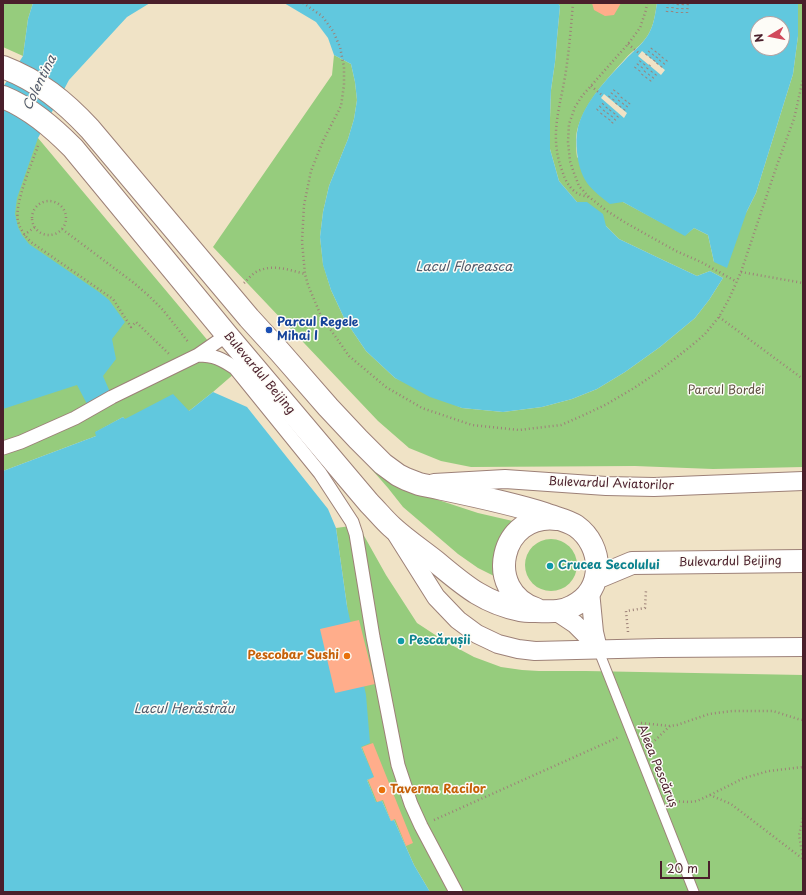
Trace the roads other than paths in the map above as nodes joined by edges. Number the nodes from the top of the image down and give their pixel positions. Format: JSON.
{"nodes":[{"id":1,"x":3,"y":67,"type":"edge"},
{"id":2,"x":3,"y":97,"type":"edge"},
{"id":3,"x":227,"y":335,"type":"junction"},
{"id":4,"x":198,"y":355,"type":"junction"},
{"id":5,"x":3,"y":448,"type":"edge"},
{"id":6,"x":803,"y":481,"type":"edge"},
{"id":7,"x":419,"y":484,"type":"junction"},
{"id":8,"x":562,"y":520,"type":"junction"},
{"id":9,"x":392,"y":527,"type":"junction"},
{"id":10,"x":594,"y":548,"type":"junction"},
{"id":11,"x":803,"y":561,"type":"edge"},
{"id":12,"x":632,"y":563,"type":"junction"},
{"id":13,"x":593,"y":584,"type":"junction"},
{"id":14,"x":549,"y":611,"type":"junction"},
{"id":15,"x":803,"y":647,"type":"edge"},
{"id":16,"x":598,"y":649,"type":"junction"},
{"id":17,"x":456,"y":892,"type":"edge"},
{"id":18,"x":694,"y":892,"type":"edge"}],
"edges":[{"from":1,"to":7,"type":"main road"},
{"from":2,"to":3,"type":"main road","name":"Bulevardul Beijing"},
{"from":3,"to":4,"type":"street"},
{"from":3,"to":9,"type":"main road","name":"Bulevardul Beijing"},
{"from":4,"to":5,"type":"street"},
{"from":4,"to":17,"type":"street"},
{"from":6,"to":7,"type":"street","name":"Bulevardul Aviatorilor"},
{"from":7,"to":8,"type":"main road"},
{"from":8,"to":10,"type":"main road"},
{"from":8,"to":14,"type":"main road"},
{"from":9,"to":14,"type":"main road","name":"Bulevardul Beijing"},
{"from":9,"to":16,"type":"street"},
{"from":10,"to":12,"type":"main road","name":"Bulevardul Beijing"},
{"from":10,"to":13,"type":"main road"},
{"from":11,"to":12,"type":"main road","name":"Bulevardul Beijing"},
{"from":12,"to":13,"type":"main road","name":"Bulevardul Beijing"},
{"from":13,"to":14,"type":"main road","name":"Bulevardul Beijing"},
{"from":13,"to":16,"type":"street"},
{"from":14,"to":16,"type":"street"},
{"from":15,"to":16,"type":"street"},
{"from":16,"to":18,"type":"lane","name":"Aleea Pescăruș"}]}
